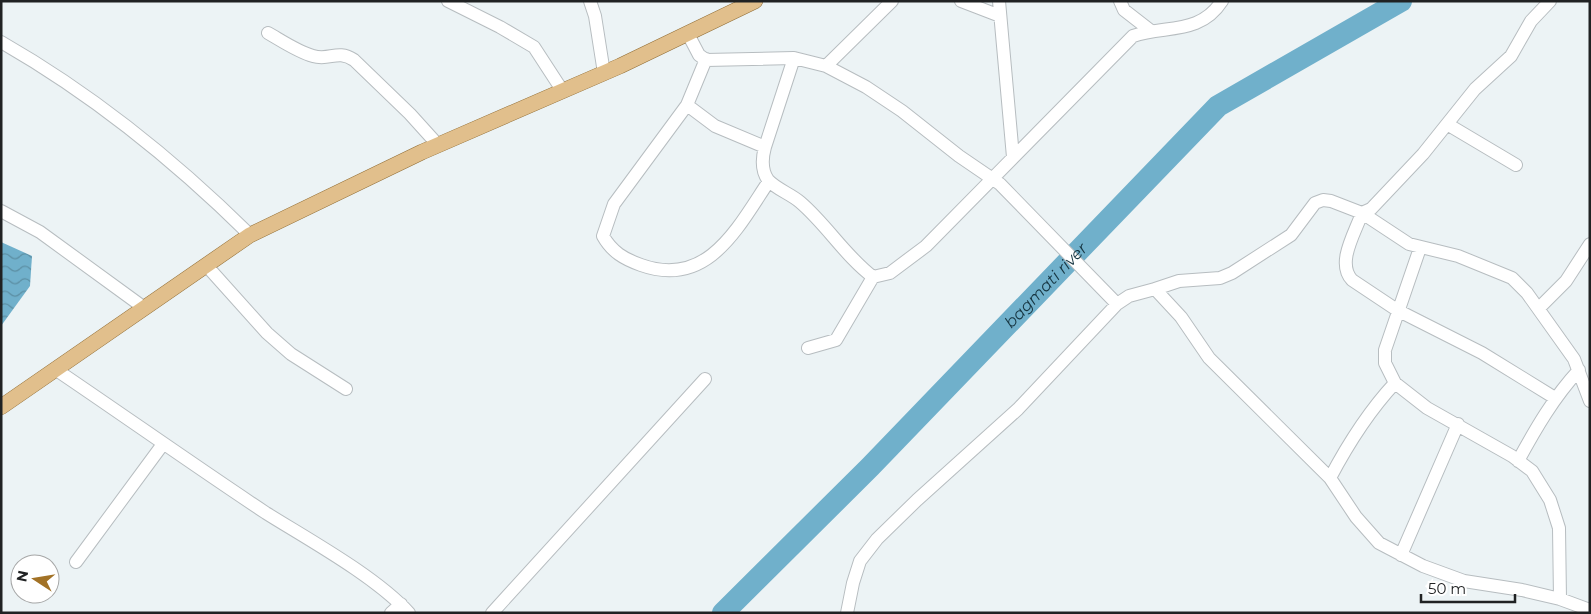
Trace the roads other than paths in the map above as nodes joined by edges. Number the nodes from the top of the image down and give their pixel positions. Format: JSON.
{"nodes":[{"id":1,"x":448,"y":1,"type":"edge"},
{"id":2,"x":590,"y":1,"type":"edge"},
{"id":3,"x":755,"y":1,"type":"edge"},
{"id":4,"x":892,"y":1,"type":"edge"},
{"id":5,"x":961,"y":1,"type":"edge"},
{"id":6,"x":1000,"y":1,"type":"edge"},
{"id":7,"x":1120,"y":1,"type":"edge"},
{"id":8,"x":1222,"y":1,"type":"edge"},
{"id":9,"x":1550,"y":1,"type":"edge"},
{"id":10,"x":1000,"y":16,"type":"junction"},
{"id":11,"x":1151,"y":31,"type":"junction"},
{"id":12,"x":268,"y":33,"type":"dead end"},
{"id":13,"x":688,"y":34,"type":"junction"},
{"id":14,"x":1,"y":42,"type":"edge"},
{"id":15,"x":794,"y":58,"type":"junction"},
{"id":16,"x":706,"y":59,"type":"junction"},
{"id":17,"x":826,"y":66,"type":"junction"},
{"id":18,"x":604,"y":73,"type":"junction"},
{"id":19,"x":562,"y":90,"type":"junction"},
{"id":20,"x":687,"y":105,"type":"junction"},
{"id":21,"x":1447,"y":124,"type":"junction"},
{"id":22,"x":438,"y":146,"type":"junction"},
{"id":23,"x":765,"y":147,"type":"junction"},
{"id":24,"x":1013,"y":157,"type":"junction"},
{"id":25,"x":1516,"y":165,"type":"dead end"},
{"id":26,"x":769,"y":181,"type":"junction"},
{"id":27,"x":996,"y":181,"type":"junction"},
{"id":28,"x":1,"y":211,"type":"edge"},
{"id":29,"x":1362,"y":213,"type":"junction"},
{"id":30,"x":250,"y":235,"type":"junction"},
{"id":31,"x":1590,"y":244,"type":"edge"},
{"id":32,"x":1420,"y":248,"type":"junction"},
{"id":33,"x":206,"y":265,"type":"junction"},
{"id":34,"x":873,"y":278,"type":"junction"},
{"id":35,"x":1155,"y":289,"type":"junction"},
{"id":36,"x":1117,"y":304,"type":"junction"},
{"id":37,"x":144,"y":307,"type":"junction"},
{"id":38,"x":1539,"y":308,"type":"junction"},
{"id":39,"x":1397,"y":310,"type":"junction"},
{"id":40,"x":808,"y":348,"type":"dead end"},
{"id":41,"x":55,"y":369,"type":"junction"},
{"id":42,"x":1579,"y":370,"type":"junction"},
{"id":43,"x":705,"y":379,"type":"dead end"},
{"id":44,"x":1395,"y":383,"type":"junction"},
{"id":45,"x":346,"y":389,"type":"dead end"},
{"id":46,"x":1555,"y":398,"type":"junction"},
{"id":47,"x":1590,"y":401,"type":"edge"},
{"id":48,"x":1,"y":407,"type":"edge"},
{"id":49,"x":1458,"y":424,"type":"junction"},
{"id":50,"x":163,"y":444,"type":"junction"},
{"id":51,"x":1518,"y":460,"type":"junction"},
{"id":52,"x":1330,"y":478,"type":"junction"},
{"id":53,"x":1401,"y":555,"type":"junction"},
{"id":54,"x":76,"y":562,"type":"dead end"},
{"id":55,"x":1560,"y":599,"type":"junction"},
{"id":56,"x":405,"y":608,"type":"edge"},
{"id":57,"x":1590,"y":610,"type":"edge"},
{"id":58,"x":391,"y":613,"type":"edge"},
{"id":59,"x":492,"y":613,"type":"edge"},
{"id":60,"x":847,"y":613,"type":"edge"}],
"edges":[{"from":1,"to":19,"type":"street"},
{"from":2,"to":18,"type":"street"},
{"from":3,"to":13,"type":"main road"},
{"from":4,"to":17,"type":"street"},
{"from":5,"to":10,"type":"street"},
{"from":6,"to":10,"type":"street"},
{"from":7,"to":11,"type":"street"},
{"from":8,"to":11,"type":"street"},
{"from":9,"to":21,"type":"street"},
{"from":10,"to":24,"type":"street"},
{"from":11,"to":24,"type":"street"},
{"from":12,"to":22,"type":"street"},
{"from":13,"to":16,"type":"street"},
{"from":13,"to":18,"type":"main road"},
{"from":14,"to":30,"type":"street"},
{"from":15,"to":16,"type":"street"},
{"from":15,"to":17,"type":"street"},
{"from":15,"to":23,"type":"street"},
{"from":16,"to":20,"type":"street"},
{"from":17,"to":27,"type":"street"},
{"from":18,"to":19,"type":"main road"},
{"from":19,"to":22,"type":"main road"},
{"from":20,"to":23,"type":"street"},
{"from":20,"to":26,"type":"street"},
{"from":21,"to":25,"type":"street"},
{"from":21,"to":29,"type":"street"},
{"from":22,"to":30,"type":"main road"},
{"from":23,"to":26,"type":"street"},
{"from":24,"to":27,"type":"street"},
{"from":26,"to":34,"type":"street"},
{"from":27,"to":34,"type":"street"},
{"from":27,"to":36,"type":"street"},
{"from":28,"to":37,"type":"street"},
{"from":29,"to":32,"type":"street"},
{"from":29,"to":35,"type":"street"},
{"from":29,"to":39,"type":"street"},
{"from":30,"to":33,"type":"main road"},
{"from":31,"to":38,"type":"street"},
{"from":32,"to":38,"type":"street"},
{"from":32,"to":39,"type":"street"},
{"from":33,"to":37,"type":"main road"},
{"from":33,"to":45,"type":"street"},
{"from":34,"to":40,"type":"street"},
{"from":35,"to":36,"type":"street"},
{"from":35,"to":52,"type":"street"},
{"from":36,"to":60,"type":"street"},
{"from":37,"to":41,"type":"main road"},
{"from":38,"to":42,"type":"street"},
{"from":39,"to":44,"type":"street"},
{"from":39,"to":46,"type":"street"},
{"from":41,"to":48,"type":"main road"},
{"from":41,"to":50,"type":"street"},
{"from":42,"to":46,"type":"street"},
{"from":42,"to":47,"type":"street"},
{"from":43,"to":59,"type":"street"},
{"from":44,"to":49,"type":"street"},
{"from":44,"to":52,"type":"street"},
{"from":46,"to":51,"type":"street"},
{"from":49,"to":51,"type":"street"},
{"from":49,"to":53,"type":"street"},
{"from":50,"to":54,"type":"street"},
{"from":50,"to":56,"type":"street"},
{"from":51,"to":55,"type":"street"},
{"from":52,"to":53,"type":"street"},
{"from":53,"to":55,"type":"street"},
{"from":55,"to":57,"type":"street"},
{"from":56,"to":58,"type":"street"}]}
